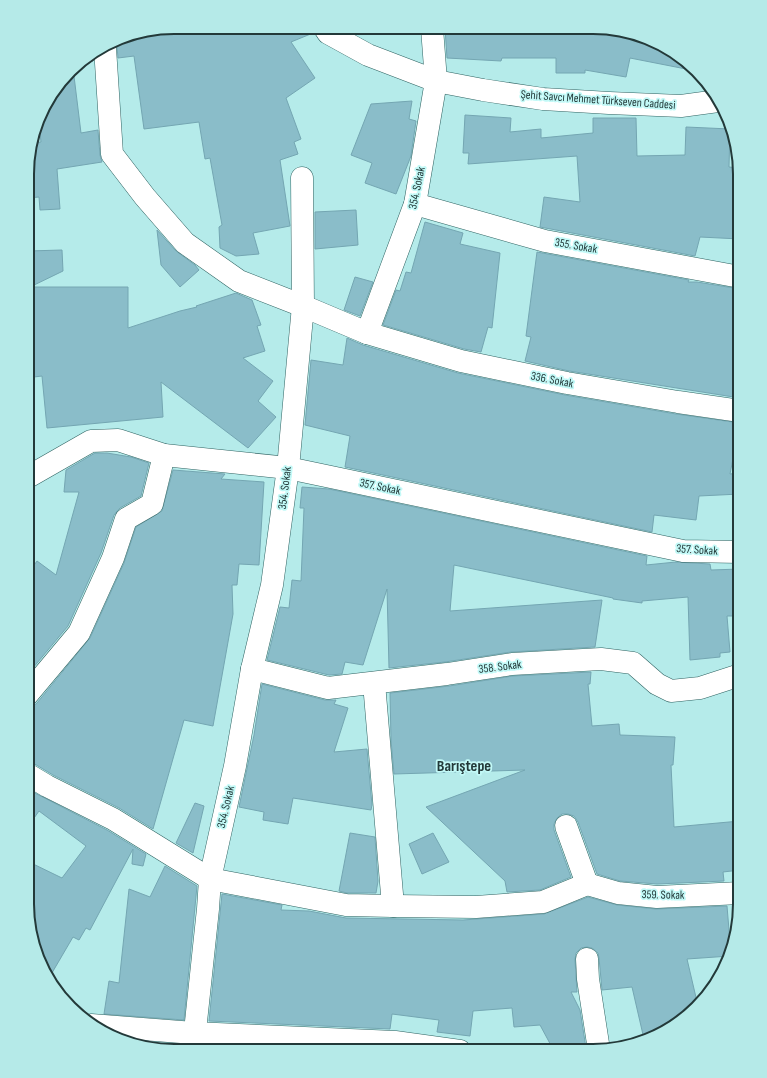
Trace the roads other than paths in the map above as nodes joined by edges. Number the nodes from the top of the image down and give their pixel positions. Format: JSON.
{"nodes":[{"id":1,"x":330,"y":34,"type":"edge"},
{"id":2,"x":432,"y":34,"type":"edge"},
{"id":3,"x":104,"y":53,"type":"edge"},
{"id":4,"x":436,"y":81,"type":"junction"},
{"id":5,"x":713,"y":102,"type":"edge"},
{"id":6,"x":302,"y":178,"type":"dead end"},
{"id":7,"x":415,"y":204,"type":"junction"},
{"id":8,"x":733,"y":276,"type":"edge"},
{"id":9,"x":302,"y":306,"type":"junction"},
{"id":10,"x":367,"y":333,"type":"junction"},
{"id":11,"x":733,"y":410,"type":"edge"},
{"id":12,"x":164,"y":455,"type":"junction"},
{"id":13,"x":288,"y":468,"type":"junction"},
{"id":14,"x":34,"y":474,"type":"edge"},
{"id":15,"x":733,"y":552,"type":"edge"},
{"id":16,"x":252,"y":669,"type":"junction"},
{"id":17,"x":733,"y":677,"type":"edge"},
{"id":18,"x":374,"y":683,"type":"junction"},
{"id":19,"x":34,"y":687,"type":"edge"},
{"id":20,"x":34,"y":778,"type":"edge"},
{"id":21,"x":566,"y":826,"type":"dead end"},
{"id":22,"x":210,"y":879,"type":"junction"},
{"id":23,"x":587,"y":884,"type":"junction"},
{"id":24,"x":733,"y":893,"type":"edge"},
{"id":25,"x":392,"y":906,"type":"junction"},
{"id":26,"x":587,"y":959,"type":"dead end"},
{"id":27,"x":110,"y":1028,"type":"edge"},
{"id":28,"x":193,"y":1041,"type":"edge"},
{"id":29,"x":409,"y":1044,"type":"edge"},
{"id":30,"x":598,"y":1044,"type":"edge"}],
"edges":[{"from":1,"to":4,"type":"street","name":"Şehit Savcı Mehmet Türkseven Caddesi"},
{"from":2,"to":4,"type":"street","name":"354. Sokak"},
{"from":3,"to":9,"type":"street"},
{"from":4,"to":5,"type":"street","name":"Şehit Savcı Mehmet Türkseven Caddesi"},
{"from":4,"to":7,"type":"street","name":"354. Sokak"},
{"from":6,"to":9,"type":"street","name":"354. Sokak"},
{"from":7,"to":8,"type":"street","name":"355. Sokak"},
{"from":7,"to":10,"type":"street","name":"354. Sokak"},
{"from":9,"to":10,"type":"street"},
{"from":9,"to":13,"type":"street","name":"354. Sokak"},
{"from":10,"to":11,"type":"street","name":"336. Sokak"},
{"from":12,"to":13,"type":"street","name":"357. Sokak"},
{"from":12,"to":14,"type":"street","name":"357. Sokak"},
{"from":12,"to":19,"type":"street"},
{"from":13,"to":15,"type":"street","name":"357. Sokak"},
{"from":13,"to":16,"type":"street","name":"354. Sokak"},
{"from":16,"to":18,"type":"street","name":"358. Sokak"},
{"from":16,"to":22,"type":"street","name":"354. Sokak"},
{"from":17,"to":18,"type":"street","name":"358. Sokak"},
{"from":18,"to":25,"type":"street"},
{"from":20,"to":22,"type":"street"},
{"from":21,"to":23,"type":"street"},
{"from":22,"to":25,"type":"street"},
{"from":22,"to":28,"type":"street","name":"354. Sokak"},
{"from":23,"to":24,"type":"street","name":"359. Sokak"},
{"from":23,"to":25,"type":"street"},
{"from":26,"to":30,"type":"street"},
{"from":27,"to":28,"type":"street"},
{"from":28,"to":29,"type":"street"}]}
